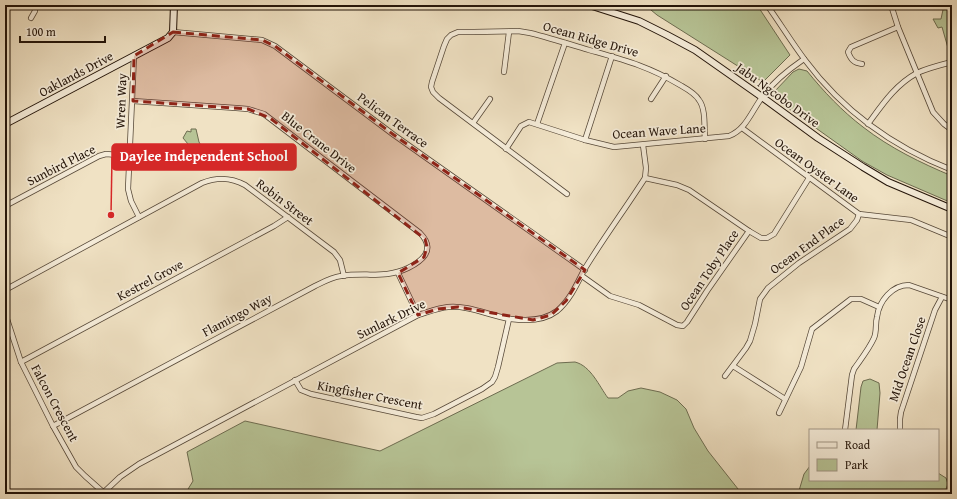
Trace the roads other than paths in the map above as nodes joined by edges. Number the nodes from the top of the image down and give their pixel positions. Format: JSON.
{"nodes":[{"id":1,"x":34,"y":5,"type":"edge"},
{"id":2,"x":174,"y":5,"type":"edge"},
{"id":3,"x":589,"y":5,"type":"edge"},
{"id":4,"x":767,"y":5,"type":"edge"},
{"id":5,"x":892,"y":5,"type":"edge"},
{"id":6,"x":31,"y":18,"type":"dead end"},
{"id":7,"x":898,"y":27,"type":"junction"},
{"id":8,"x":172,"y":32,"type":"junction"},
{"id":9,"x":509,"y":32,"type":"junction"},
{"id":10,"x":565,"y":43,"type":"junction"},
{"id":11,"x":134,"y":56,"type":"junction"},
{"id":12,"x":612,"y":56,"type":"junction"},
{"id":13,"x":804,"y":59,"type":"junction"},
{"id":14,"x":952,"y":62,"type":"edge"},
{"id":15,"x":862,"y":64,"type":"dead end"},
{"id":16,"x":504,"y":72,"type":"dead end"},
{"id":17,"x":917,"y":73,"type":"junction"},
{"id":18,"x":666,"y":76,"type":"junction"},
{"id":19,"x":762,"y":97,"type":"junction"},
{"id":20,"x":490,"y":99,"type":"dead end"},
{"id":21,"x":651,"y":99,"type":"dead end"},
{"id":22,"x":133,"y":102,"type":"junction"},
{"id":23,"x":473,"y":123,"type":"junction"},
{"id":24,"x":5,"y":124,"type":"edge"},
{"id":25,"x":537,"y":124,"type":"junction"},
{"id":26,"x":868,"y":124,"type":"junction"},
{"id":27,"x":742,"y":128,"type":"junction"},
{"id":28,"x":952,"y":130,"type":"edge"},
{"id":29,"x":705,"y":139,"type":"junction"},
{"id":30,"x":585,"y":140,"type":"junction"},
{"id":31,"x":643,"y":145,"type":"junction"},
{"id":32,"x":506,"y":149,"type":"junction"},
{"id":33,"x":130,"y":156,"type":"junction"},
{"id":34,"x":952,"y":170,"type":"edge"},
{"id":35,"x":645,"y":178,"type":"junction"},
{"id":36,"x":810,"y":178,"type":"junction"},
{"id":37,"x":567,"y":194,"type":"dead end"},
{"id":38,"x":5,"y":206,"type":"edge"},
{"id":39,"x":952,"y":209,"type":"edge"},
{"id":40,"x":859,"y":214,"type":"junction"},
{"id":41,"x":139,"y":217,"type":"junction"},
{"id":42,"x":288,"y":217,"type":"junction"},
{"id":43,"x":749,"y":230,"type":"junction"},
{"id":44,"x":952,"y":237,"type":"edge"},
{"id":45,"x":585,"y":270,"type":"junction"},
{"id":46,"x":398,"y":273,"type":"junction"},
{"id":47,"x":344,"y":276,"type":"junction"},
{"id":48,"x":582,"y":276,"type":"junction"},
{"id":49,"x":5,"y":290,"type":"edge"},
{"id":50,"x":942,"y":297,"type":"junction"},
{"id":51,"x":952,"y":300,"type":"edge"},
{"id":52,"x":879,"y":307,"type":"junction"},
{"id":53,"x":5,"y":313,"type":"edge"},
{"id":54,"x":418,"y":315,"type":"junction"},
{"id":55,"x":509,"y":319,"type":"junction"},
{"id":56,"x":20,"y":362,"type":"junction"},
{"id":57,"x":733,"y":366,"type":"junction"},
{"id":58,"x":726,"y":376,"type":"dead end"},
{"id":59,"x":295,"y":380,"type":"junction"},
{"id":60,"x":785,"y":399,"type":"junction"},
{"id":61,"x":779,"y":413,"type":"dead end"},
{"id":62,"x":53,"y":426,"type":"junction"},
{"id":63,"x":845,"y":429,"type":"edge"},
{"id":64,"x":900,"y":429,"type":"edge"},
{"id":65,"x":103,"y":493,"type":"edge"}],
"edges":[{"from":1,"to":6,"type":"street"},
{"from":2,"to":8,"type":"main road"},
{"from":3,"to":19,"type":"main road","name":"Jabu Ngcobo Drive"},
{"from":4,"to":13,"type":"street"},
{"from":5,"to":7,"type":"street"},
{"from":7,"to":15,"type":"street"},
{"from":7,"to":17,"type":"street"},
{"from":8,"to":11,"type":"main road","name":"Oaklands Drive"},
{"from":8,"to":45,"type":"street","name":"Pelican Terrace"},
{"from":9,"to":10,"type":"street","name":"Ocean Ridge Drive"},
{"from":9,"to":16,"type":"street"},
{"from":9,"to":23,"type":"street","name":"Ocean Ridge Drive"},
{"from":10,"to":12,"type":"street","name":"Ocean Ridge Drive"},
{"from":10,"to":25,"type":"street"},
{"from":11,"to":22,"type":"street","name":"Wren Way"},
{"from":11,"to":24,"type":"main road","name":"Oaklands Drive"},
{"from":12,"to":18,"type":"street","name":"Ocean Ridge Drive"},
{"from":12,"to":30,"type":"street"},
{"from":13,"to":19,"type":"street"},
{"from":13,"to":26,"type":"street"},
{"from":14,"to":17,"type":"street"},
{"from":17,"to":26,"type":"street"},
{"from":17,"to":28,"type":"street"},
{"from":18,"to":21,"type":"street"},
{"from":18,"to":29,"type":"street","name":"Ocean Ridge Drive"},
{"from":19,"to":27,"type":"street"},
{"from":19,"to":39,"type":"main road","name":"Jabu Ngcobo Drive"},
{"from":20,"to":23,"type":"street"},
{"from":22,"to":33,"type":"street","name":"Wren Way"},
{"from":22,"to":46,"type":"street","name":"Blue Crane Drive"},
{"from":23,"to":32,"type":"street","name":"Ocean Ridge Drive"},
{"from":25,"to":30,"type":"street","name":"Ocean Wave Lane"},
{"from":25,"to":32,"type":"street"},
{"from":26,"to":34,"type":"street"},
{"from":27,"to":29,"type":"street","name":"Ocean Wave Lane"},
{"from":27,"to":36,"type":"street","name":"Ocean Oyster Lane"},
{"from":29,"to":31,"type":"street","name":"Ocean Wave Lane"},
{"from":30,"to":31,"type":"street","name":"Ocean Wave Lane"},
{"from":31,"to":35,"type":"street"},
{"from":32,"to":37,"type":"street","name":"Ocean Ridge Drive"},
{"from":33,"to":38,"type":"street","name":"Sunbird Place"},
{"from":33,"to":41,"type":"street","name":"Wren Way"},
{"from":35,"to":43,"type":"street"},
{"from":35,"to":45,"type":"street","name":"Sunlark Drive"},
{"from":36,"to":40,"type":"street","name":"Ocean Oyster Lane"},
{"from":36,"to":43,"type":"street"},
{"from":40,"to":44,"type":"street","name":"Ocean Oyster Lane"},
{"from":40,"to":57,"type":"street","name":"Ocean End Place"},
{"from":41,"to":42,"type":"street","name":"Robin Street"},
{"from":41,"to":49,"type":"street","name":"Robin Street"},
{"from":42,"to":47,"type":"street","name":"Robin Street"},
{"from":42,"to":56,"type":"street","name":"Kestrel Grove"},
{"from":43,"to":48,"type":"street","name":"Ocean Toby Place"},
{"from":45,"to":48,"type":"street","name":"Sunlark Drive"},
{"from":46,"to":47,"type":"street","name":"Flamingo Way"},
{"from":46,"to":54,"type":"street"},
{"from":47,"to":62,"type":"street","name":"Flamingo Way"},
{"from":48,"to":55,"type":"street","name":"Sunlark Drive"},
{"from":50,"to":51,"type":"street"},
{"from":50,"to":52,"type":"street"},
{"from":50,"to":64,"type":"street","name":"Mid Ocean Close"},
{"from":52,"to":60,"type":"street"},
{"from":52,"to":63,"type":"street"},
{"from":53,"to":56,"type":"street","name":"Falcon Crescent"},
{"from":54,"to":55,"type":"street","name":"Sunlark Drive"},
{"from":54,"to":59,"type":"street","name":"Sunlark Drive"},
{"from":55,"to":59,"type":"street","name":"Kingfisher Crescent"},
{"from":56,"to":62,"type":"street","name":"Falcon Crescent"},
{"from":57,"to":58,"type":"street","name":"Ocean End Place"},
{"from":57,"to":60,"type":"street"},
{"from":59,"to":65,"type":"street","name":"Sunlark Drive"},
{"from":60,"to":61,"type":"street"},
{"from":62,"to":65,"type":"street","name":"Falcon Crescent"}]}
